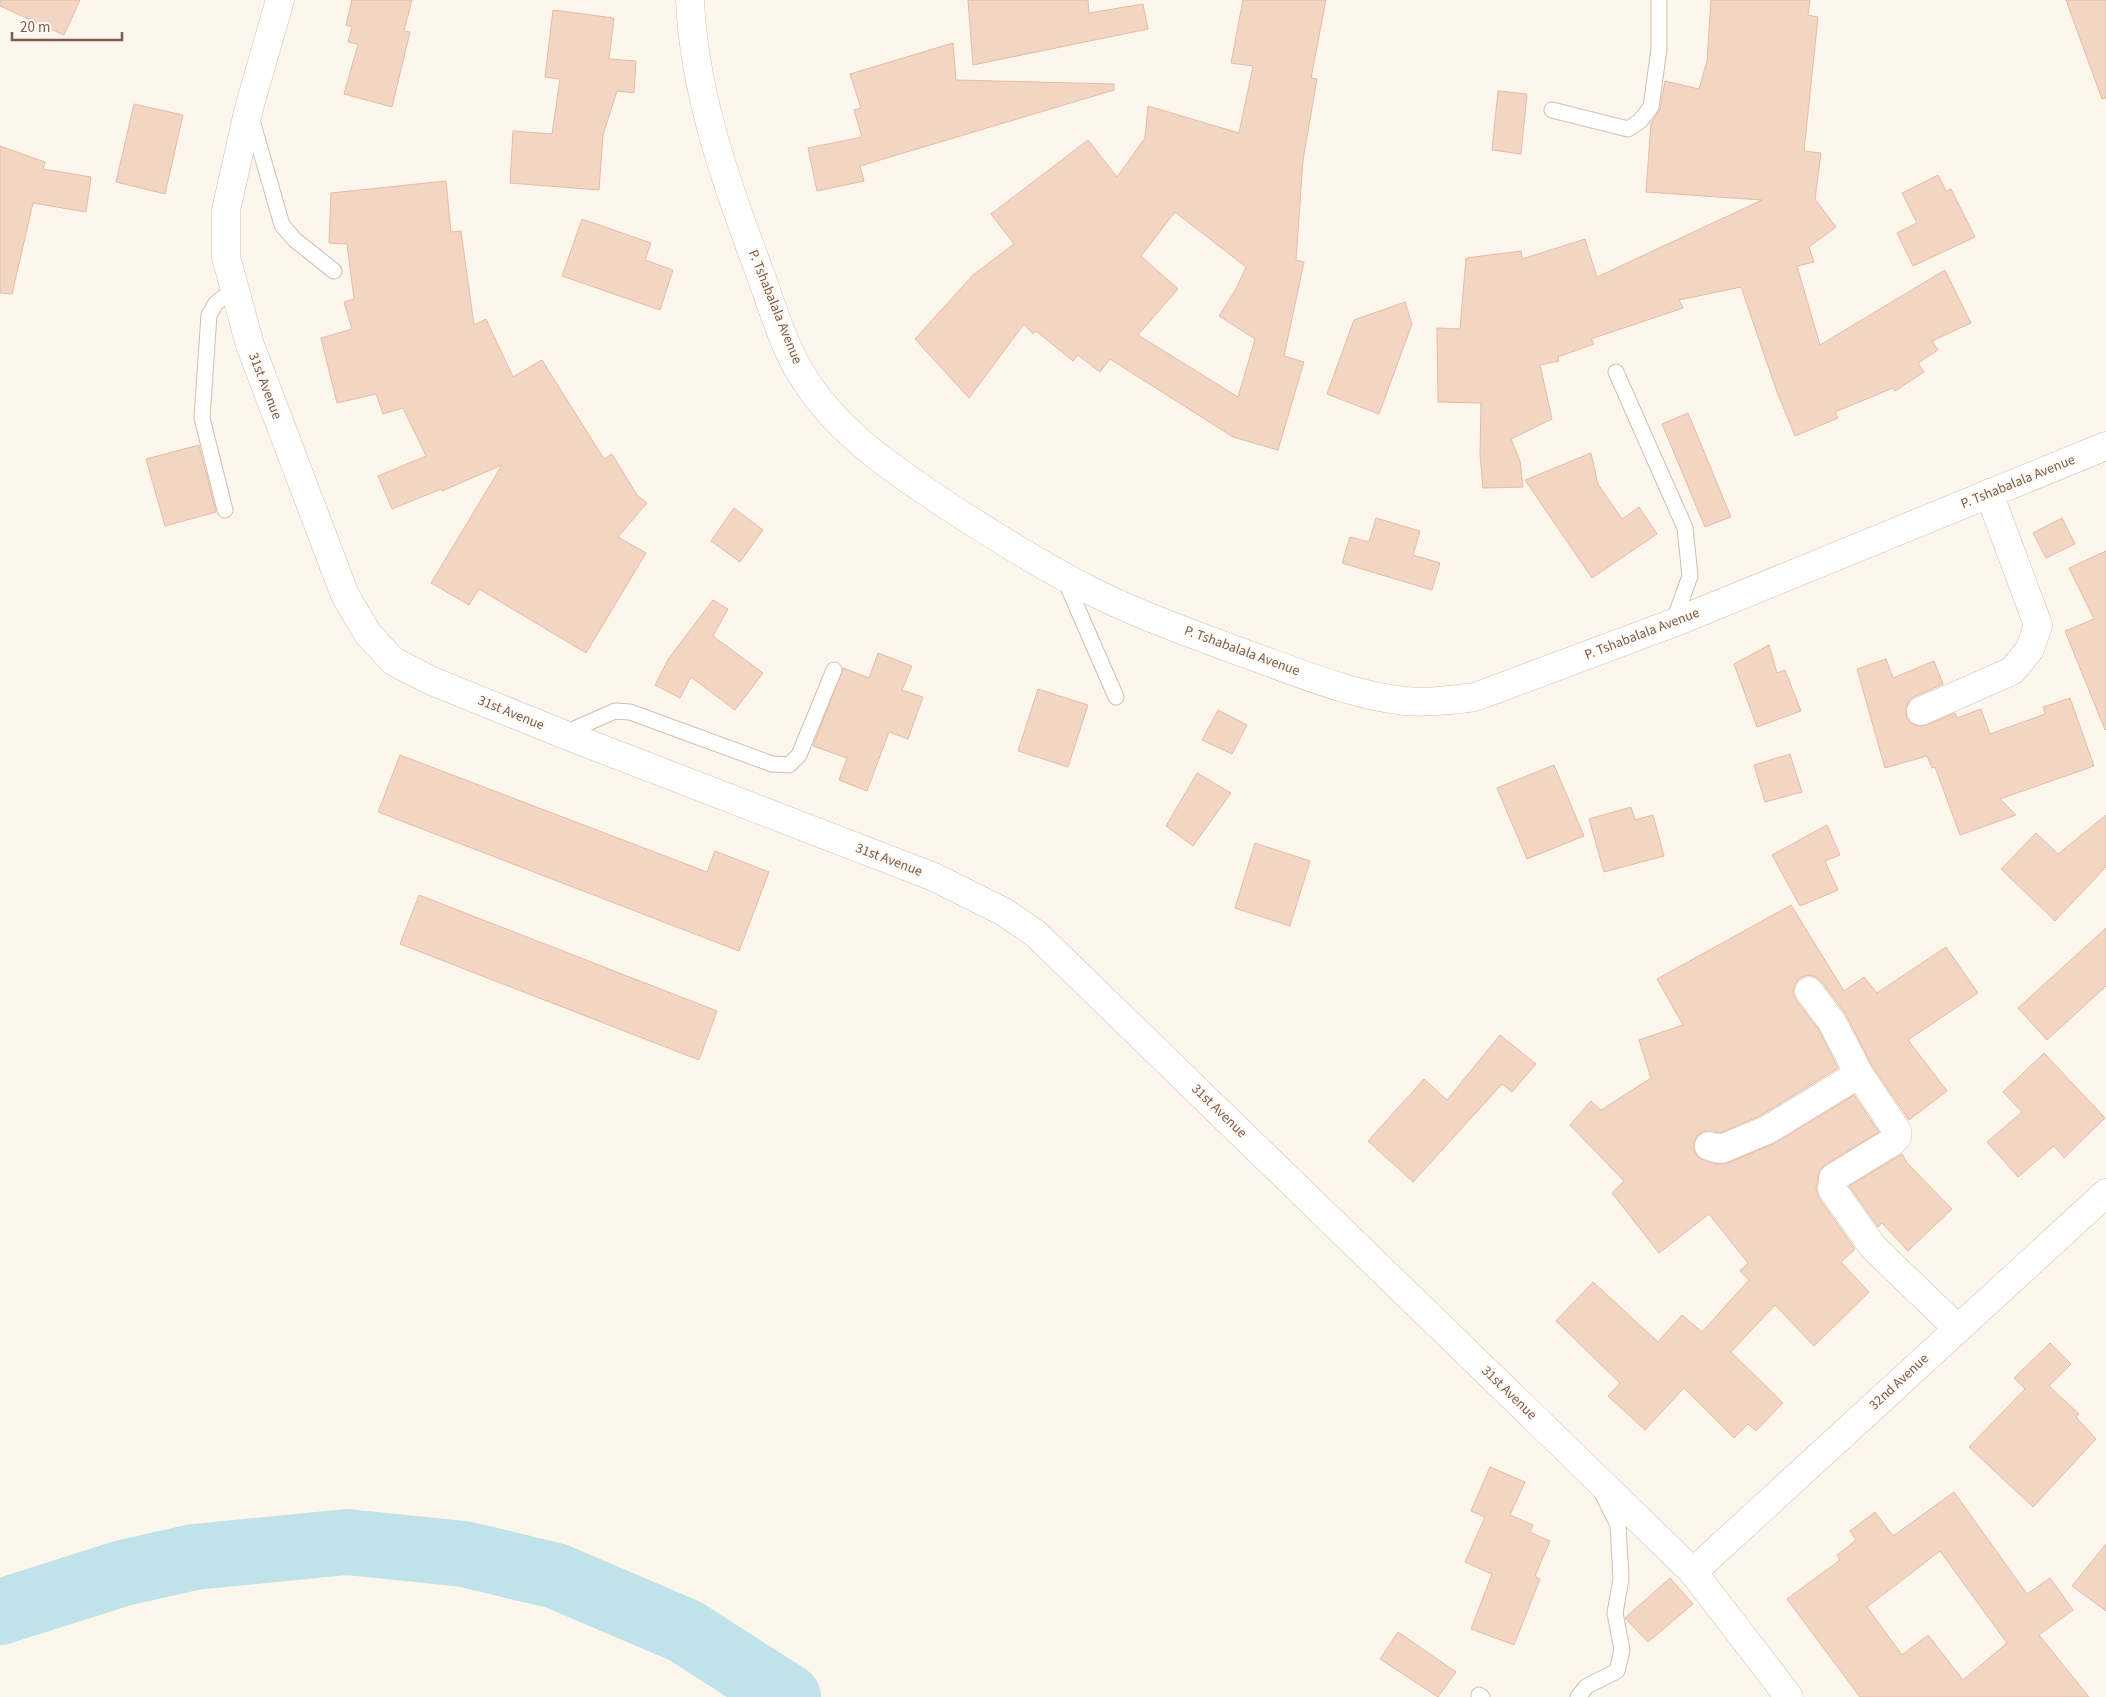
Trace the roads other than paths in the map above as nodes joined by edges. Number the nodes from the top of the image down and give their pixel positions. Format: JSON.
{"nodes":[{"id":1,"x":280,"y":0,"type":"edge"},
{"id":2,"x":690,"y":0,"type":"edge"},
{"id":3,"x":1659,"y":0,"type":"edge"},
{"id":4,"x":249,"y":108,"type":"junction"},
{"id":5,"x":1552,"y":110,"type":"dead end"},
{"id":6,"x":334,"y":271,"type":"dead end"},
{"id":7,"x":233,"y":290,"type":"junction"},
{"id":8,"x":1616,"y":372,"type":"dead end"},
{"id":9,"x":2106,"y":446,"type":"edge"},
{"id":10,"x":1989,"y":494,"type":"junction"},
{"id":11,"x":225,"y":510,"type":"dead end"},
{"id":12,"x":1064,"y":576,"type":"junction"},
{"id":13,"x":1673,"y":623,"type":"junction"},
{"id":14,"x":834,"y":670,"type":"dead end"},
{"id":15,"x":1116,"y":697,"type":"dead end"},
{"id":16,"x":1921,"y":711,"type":"dead end"},
{"id":17,"x":563,"y":734,"type":"junction"},
{"id":18,"x":1809,"y":991,"type":"dead end"},
{"id":19,"x":1859,"y":1074,"type":"junction"},
{"id":20,"x":1709,"y":1146,"type":"dead end"},
{"id":21,"x":2106,"y":1193,"type":"edge"},
{"id":22,"x":1957,"y":1328,"type":"junction"},
{"id":23,"x":1593,"y":1475,"type":"junction"},
{"id":24,"x":1693,"y":1572,"type":"junction"},
{"id":25,"x":1578,"y":1697,"type":"edge"},
{"id":26,"x":1789,"y":1697,"type":"edge"}],
"edges":[{"from":1,"to":4,"type":"street","name":"31st Avenue"},
{"from":2,"to":12,"type":"street","name":"P. Tshabalala Avenue"},
{"from":3,"to":5,"type":"lane"},
{"from":4,"to":6,"type":"lane"},
{"from":4,"to":7,"type":"street","name":"31st Avenue"},
{"from":7,"to":11,"type":"lane"},
{"from":7,"to":17,"type":"street","name":"31st Avenue"},
{"from":8,"to":13,"type":"lane"},
{"from":9,"to":10,"type":"street","name":"P. Tshabalala Avenue"},
{"from":10,"to":13,"type":"street","name":"P. Tshabalala Avenue"},
{"from":10,"to":16,"type":"street"},
{"from":12,"to":13,"type":"street","name":"P. Tshabalala Avenue"},
{"from":12,"to":15,"type":"lane"},
{"from":14,"to":17,"type":"lane"},
{"from":17,"to":23,"type":"street","name":"31st Avenue"},
{"from":18,"to":19,"type":"street"},
{"from":19,"to":20,"type":"street"},
{"from":19,"to":22,"type":"street"},
{"from":21,"to":22,"type":"street","name":"32nd Avenue"},
{"from":22,"to":24,"type":"street","name":"32nd Avenue"},
{"from":23,"to":24,"type":"street","name":"31st Avenue"},
{"from":23,"to":25,"type":"lane"},
{"from":24,"to":26,"type":"street","name":"31st Avenue"}]}
